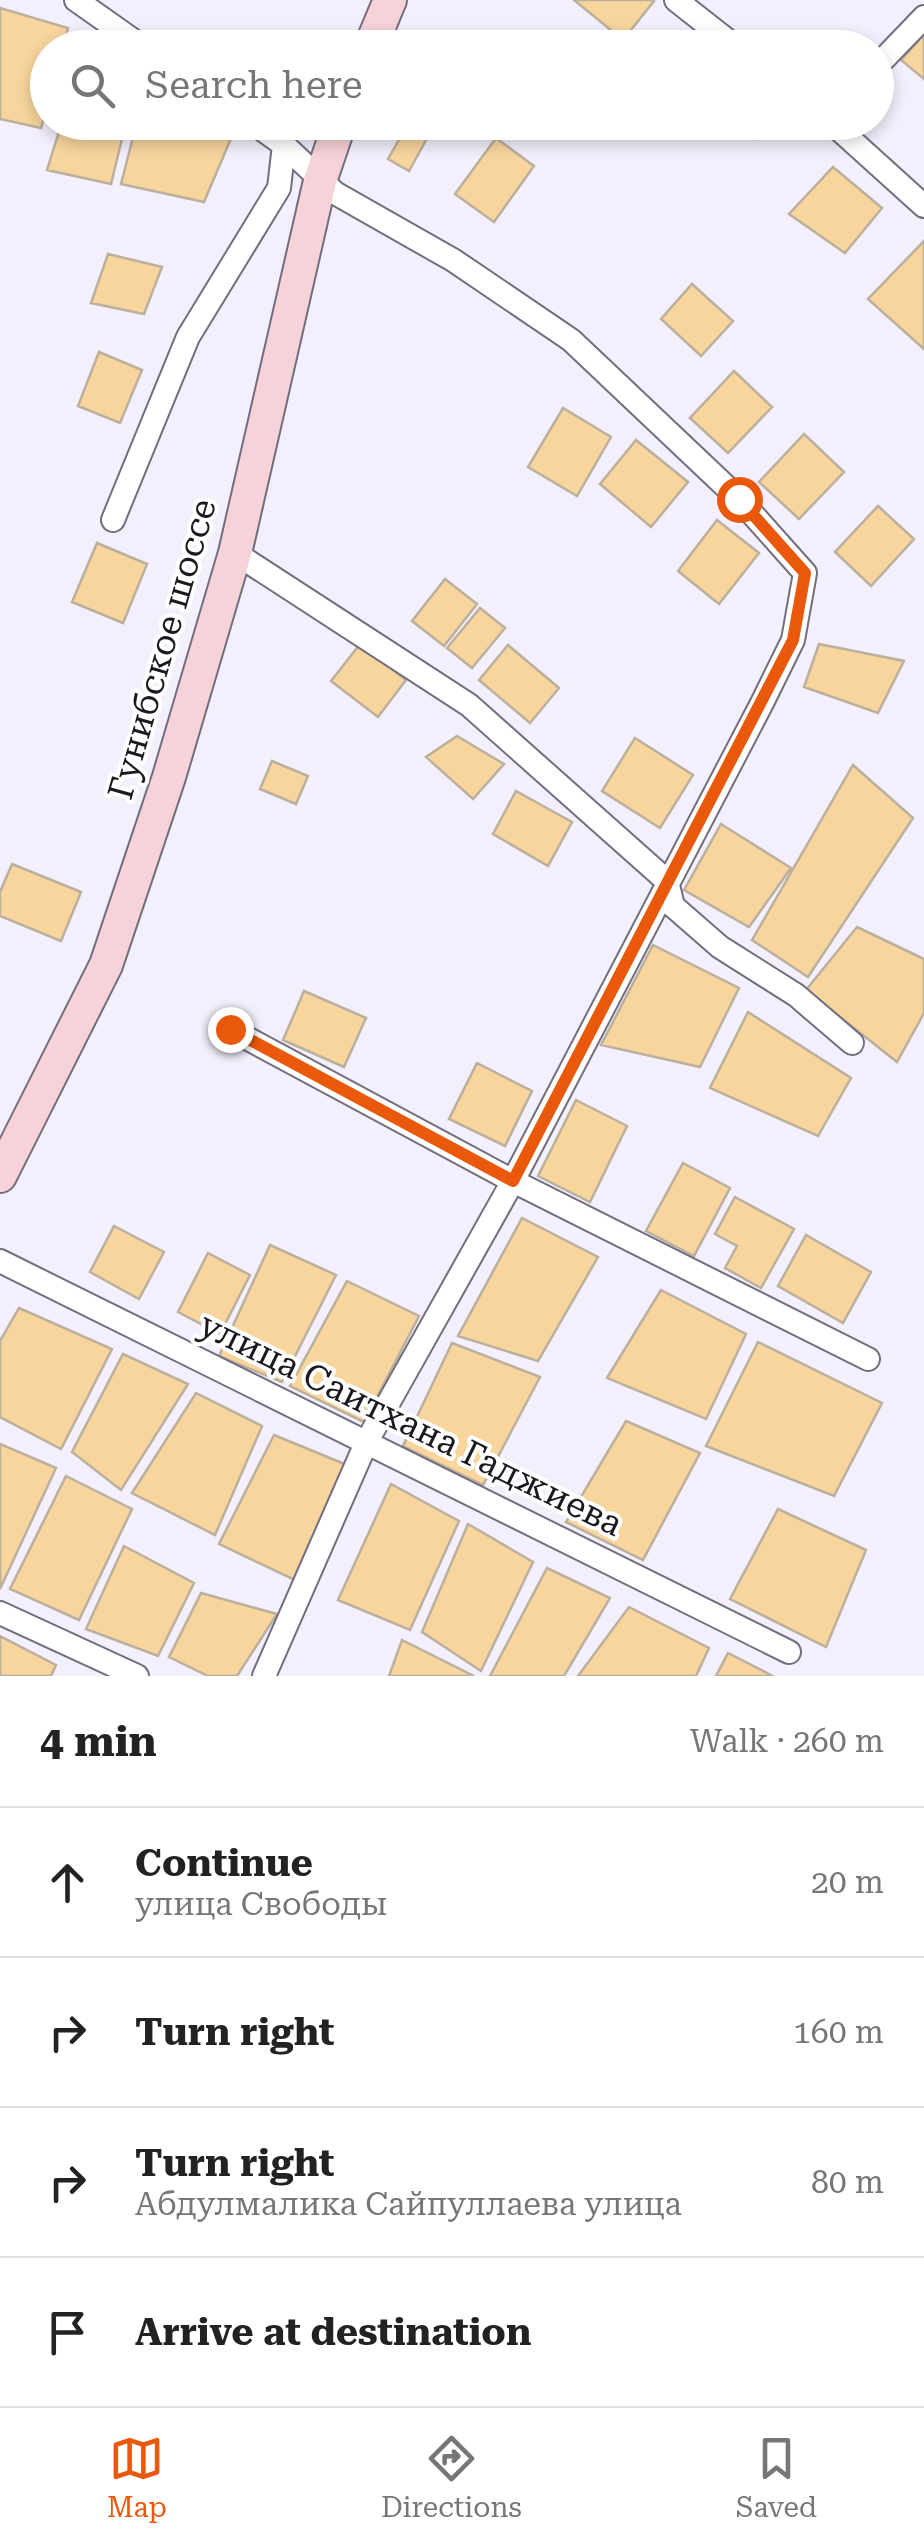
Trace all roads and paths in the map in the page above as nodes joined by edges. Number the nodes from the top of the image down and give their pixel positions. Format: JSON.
{"nodes":[{"id":1,"x":76,"y":0,"type":"edge"},
{"id":2,"x":390,"y":0,"type":"edge"},
{"id":3,"x":676,"y":0,"type":"edge"},
{"id":4,"x":924,"y":16,"type":"edge"},
{"id":5,"x":118,"y":30,"type":"edge"},
{"id":6,"x":378,"y":30,"type":"edge"},
{"id":7,"x":714,"y":30,"type":"edge"},
{"id":8,"x":894,"y":47,"type":"edge"},
{"id":9,"x":277,"y":140,"type":"edge"},
{"id":10,"x":334,"y":140,"type":"edge"},
{"id":11,"x":851,"y":140,"type":"edge"},
{"id":12,"x":284,"y":145,"type":"junction"},
{"id":13,"x":320,"y":181,"type":"junction"},
{"id":14,"x":924,"y":206,"type":"edge"},
{"id":15,"x":113,"y":520,"type":"dead end"},
{"id":16,"x":235,"y":552,"type":"junction"},
{"id":17,"x":667,"y":881,"type":"junction"},
{"id":18,"x":230,"y":1029,"type":"dead end"},
{"id":19,"x":852,"y":1043,"type":"dead end"},
{"id":20,"x":0,"y":1176,"type":"edge"},
{"id":21,"x":513,"y":1181,"type":"junction"},
{"id":22,"x":0,"y":1261,"type":"edge"},
{"id":23,"x":868,"y":1359,"type":"dead end"},
{"id":24,"x":367,"y":1440,"type":"junction"},
{"id":25,"x":0,"y":1614,"type":"edge"},
{"id":26,"x":789,"y":1652,"type":"dead end"},
{"id":27,"x":136,"y":1676,"type":"edge"},
{"id":28,"x":264,"y":1676,"type":"edge"}],
"edges":[{"from":1,"to":5,"type":"street"},
{"from":2,"to":6,"type":"main road"},
{"from":3,"to":7,"type":"street"},
{"from":4,"to":8,"type":"street"},
{"from":9,"to":12,"type":"street"},
{"from":10,"to":13,"type":"main road","name":"Гунибское шоссе"},
{"from":11,"to":14,"type":"street"},
{"from":12,"to":13,"type":"street"},
{"from":12,"to":15,"type":"street"},
{"from":13,"to":16,"type":"main road","name":"Гунибское шоссе"},
{"from":13,"to":17,"type":"street"},
{"from":16,"to":17,"type":"street"},
{"from":16,"to":20,"type":"main road","name":"Гунибское шоссе"},
{"from":17,"to":19,"type":"street"},
{"from":17,"to":21,"type":"street"},
{"from":18,"to":21,"type":"street"},
{"from":21,"to":23,"type":"street"},
{"from":21,"to":24,"type":"street"},
{"from":22,"to":24,"type":"street","name":"улица Саитхана Гаджиева"},
{"from":24,"to":26,"type":"street","name":"улица Саитхана Гаджиева"},
{"from":24,"to":28,"type":"street"},
{"from":25,"to":27,"type":"street"}]}
